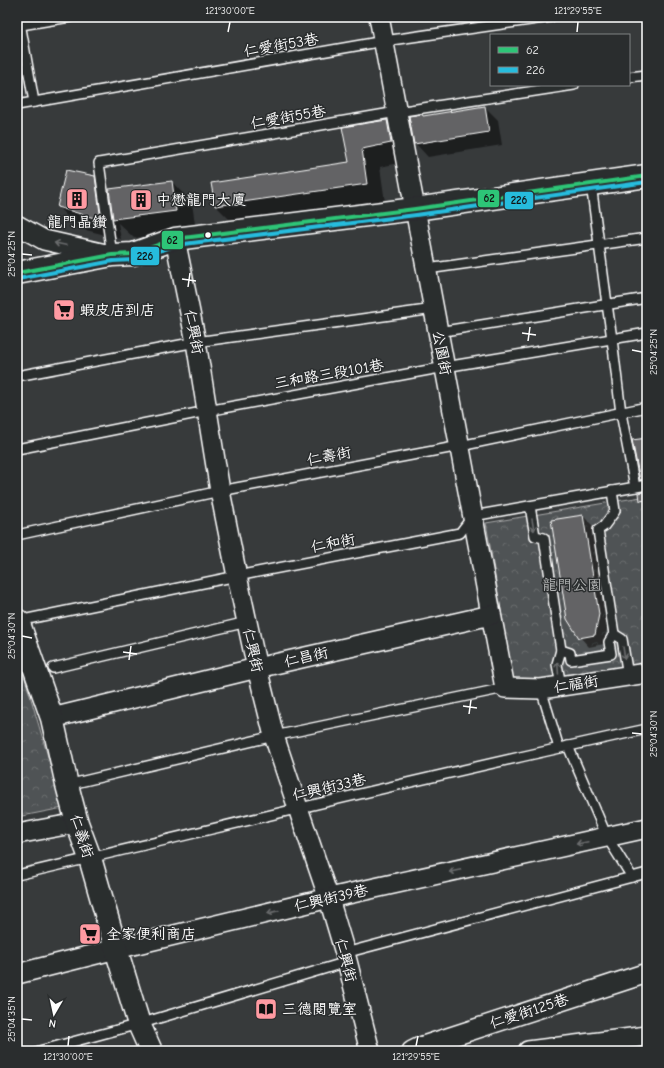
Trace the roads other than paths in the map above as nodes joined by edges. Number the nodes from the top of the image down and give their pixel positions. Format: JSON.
{"nodes":[{"id":1,"x":70,"y":17,"type":"edge"},
{"id":2,"x":380,"y":17,"type":"edge"},
{"id":3,"x":551,"y":17,"type":"edge"},
{"id":4,"x":20,"y":21,"type":"edge"},
{"id":5,"x":20,"y":38,"type":"edge"},
{"id":6,"x":384,"y":41,"type":"junction"},
{"id":7,"x":647,"y":75,"type":"edge"},
{"id":8,"x":630,"y":77,"type":"edge"},
{"id":9,"x":567,"y":86,"type":"edge"},
{"id":10,"x":34,"y":102,"type":"junction"},
{"id":11,"x":17,"y":105,"type":"edge"},
{"id":12,"x":397,"y":112,"type":"junction"},
{"id":13,"x":647,"y":176,"type":"edge"},
{"id":14,"x":591,"y":184,"type":"junction"},
{"id":15,"x":415,"y":209,"type":"junction"},
{"id":16,"x":17,"y":225,"type":"edge"},
{"id":17,"x":647,"y":238,"type":"edge"},
{"id":18,"x":176,"y":240,"type":"junction"},
{"id":19,"x":598,"y":245,"type":"junction"},
{"id":20,"x":112,"y":255,"type":"junction"},
{"id":21,"x":426,"y":268,"type":"junction"},
{"id":22,"x":17,"y":272,"type":"edge"},
{"id":23,"x":647,"y":298,"type":"edge"},
{"id":24,"x":606,"y":304,"type":"junction"},
{"id":25,"x":434,"y":309,"type":"junction"},
{"id":26,"x":438,"y":332,"type":"junction"},
{"id":27,"x":647,"y":333,"type":"edge"},
{"id":28,"x":612,"y":339,"type":"junction"},
{"id":29,"x":196,"y":342,"type":"junction"},
{"id":30,"x":445,"y":367,"type":"junction"},
{"id":31,"x":17,"y":376,"type":"edge"},
{"id":32,"x":647,"y":407,"type":"edge"},
{"id":33,"x":207,"y":411,"type":"junction"},
{"id":34,"x":621,"y":413,"type":"junction"},
{"id":35,"x":460,"y":446,"type":"junction"},
{"id":36,"x":17,"y":449,"type":"edge"},
{"id":37,"x":647,"y":485,"type":"edge"},
{"id":38,"x":634,"y":487,"type":"junction"},
{"id":39,"x":220,"y":491,"type":"junction"},
{"id":40,"x":612,"y":491,"type":"junction"},
{"id":41,"x":530,"y":506,"type":"junction"},
{"id":42,"x":473,"y":516,"type":"junction"},
{"id":43,"x":17,"y":535,"type":"edge"},
{"id":44,"x":237,"y":576,"type":"junction"},
{"id":45,"x":491,"y":615,"type":"junction"},
{"id":46,"x":17,"y":621,"type":"edge"},
{"id":47,"x":247,"y":622,"type":"junction"},
{"id":48,"x":614,"y":634,"type":"junction"},
{"id":49,"x":561,"y":650,"type":"junction"},
{"id":50,"x":53,"y":668,"type":"dead end"},
{"id":51,"x":257,"y":668,"type":"junction"},
{"id":52,"x":647,"y":673,"type":"edge"},
{"id":53,"x":628,"y":676,"type":"junction"},
{"id":54,"x":561,"y":686,"type":"junction"},
{"id":55,"x":505,"y":688,"type":"junction"},
{"id":56,"x":541,"y":689,"type":"junction"},
{"id":57,"x":52,"y":718,"type":"junction"},
{"id":58,"x":647,"y":729,"type":"edge"},
{"id":59,"x":274,"y":736,"type":"junction"},
{"id":60,"x":568,"y":746,"type":"junction"},
{"id":61,"x":559,"y":748,"type":"junction"},
{"id":62,"x":67,"y":785,"type":"junction"},
{"id":63,"x":298,"y":808,"type":"junction"},
{"id":64,"x":77,"y":823,"type":"junction"},
{"id":65,"x":647,"y":828,"type":"edge"},
{"id":66,"x":17,"y":834,"type":"edge"},
{"id":67,"x":607,"y":837,"type":"junction"},
{"id":68,"x":90,"y":858,"type":"junction"},
{"id":69,"x":647,"y":873,"type":"edge"},
{"id":70,"x":17,"y":875,"type":"edge"},
{"id":71,"x":632,"y":877,"type":"junction"},
{"id":72,"x":329,"y":899,"type":"junction"},
{"id":73,"x":116,"y":949,"type":"junction"},
{"id":74,"x":346,"y":958,"type":"junction"},
{"id":75,"x":647,"y":973,"type":"edge"},
{"id":76,"x":17,"y":974,"type":"edge"},
{"id":77,"x":139,"y":1024,"type":"junction"},
{"id":78,"x":647,"y":1036,"type":"edge"},
{"id":79,"x":39,"y":1051,"type":"edge"},
{"id":80,"x":151,"y":1051,"type":"edge"},
{"id":81,"x":370,"y":1051,"type":"edge"},
{"id":82,"x":412,"y":1051,"type":"edge"},
{"id":83,"x":528,"y":1051,"type":"edge"}],
"edges":[{"from":1,"to":4,"type":"lane"},
{"from":2,"to":6,"type":"street","name":"公園街"},
{"from":3,"to":6,"type":"lane","name":"仁愛街53巷"},
{"from":4,"to":5,"type":"lane"},
{"from":5,"to":10,"type":"lane"},
{"from":6,"to":10,"type":"lane","name":"仁愛街53巷"},
{"from":6,"to":12,"type":"street","name":"公園街"},
{"from":7,"to":8,"type":"lane"},
{"from":9,"to":12,"type":"lane","name":"仁愛街55巷"},
{"from":10,"to":11,"type":"lane","name":"仁愛街53巷"},
{"from":12,"to":15,"type":"street","name":"公園街"},
{"from":12,"to":20,"type":"lane","name":"仁愛街55巷"},
{"from":13,"to":14,"type":"street"},
{"from":14,"to":15,"type":"street"},
{"from":14,"to":19,"type":"lane"},
{"from":15,"to":18,"type":"street"},
{"from":15,"to":21,"type":"street","name":"公園街"},
{"from":20,"to":16,"type":"street","one_way":true},
{"from":17,"to":19,"type":"lane"},
{"from":18,"to":20,"type":"street"},
{"from":18,"to":29,"type":"street","name":"仁興街"},
{"from":19,"to":21,"type":"lane"},
{"from":19,"to":24,"type":"lane"},
{"from":20,"to":22,"type":"street"},
{"from":21,"to":25,"type":"street","name":"公園街"},
{"from":23,"to":24,"type":"lane"},
{"from":24,"to":26,"type":"lane"},
{"from":24,"to":28,"type":"lane"},
{"from":25,"to":26,"type":"street","name":"公園街"},
{"from":25,"to":29,"type":"lane"},
{"from":26,"to":30,"type":"street","name":"公園街"},
{"from":27,"to":28,"type":"lane","name":"三和路三段101巷"},
{"from":28,"to":30,"type":"lane","name":"三和路三段101巷"},
{"from":28,"to":34,"type":"lane"},
{"from":29,"to":31,"type":"lane"},
{"from":29,"to":33,"type":"street","name":"仁興街"},
{"from":30,"to":33,"type":"lane","name":"三和路三段101巷"},
{"from":30,"to":35,"type":"street","name":"公園街"},
{"from":32,"to":34,"type":"lane","name":"仁壽街"},
{"from":33,"to":36,"type":"lane","name":"三和路三段101巷"},
{"from":33,"to":39,"type":"street","name":"仁興街"},
{"from":34,"to":35,"type":"lane","name":"仁壽街"},
{"from":34,"to":38,"type":"lane"},
{"from":35,"to":39,"type":"lane","name":"仁壽街"},
{"from":35,"to":42,"type":"street","name":"公園街"},
{"from":37,"to":38,"type":"lane"},
{"from":38,"to":40,"type":"lane"},
{"from":39,"to":43,"type":"lane","name":"仁壽街"},
{"from":39,"to":44,"type":"street","name":"仁興街"},
{"from":40,"to":41,"type":"lane"},
{"from":40,"to":48,"type":"lane"},
{"from":41,"to":42,"type":"lane"},
{"from":41,"to":49,"type":"lane","one_way":true},
{"from":42,"to":44,"type":"lane","name":"仁和街"},
{"from":42,"to":45,"type":"street","name":"公園街"},
{"from":44,"to":46,"type":"lane","name":"仁和街"},
{"from":44,"to":47,"type":"street","name":"仁興街"},
{"from":45,"to":51,"type":"street","name":"仁昌街"},
{"from":45,"to":55,"type":"street","name":"公園街"},
{"from":46,"to":57,"type":"street","name":"仁義街"},
{"from":47,"to":50,"type":"lane"},
{"from":47,"to":51,"type":"street","name":"仁興街"},
{"from":48,"to":49,"type":"lane"},
{"from":48,"to":53,"type":"lane","one_way":true},
{"from":54,"to":49,"type":"lane","one_way":true},
{"from":51,"to":57,"type":"street","name":"仁昌街"},
{"from":51,"to":59,"type":"street","name":"仁興街"},
{"from":52,"to":53,"type":"street","name":"仁福街"},
{"from":53,"to":54,"type":"street","name":"仁福街"},
{"from":54,"to":56,"type":"street","name":"仁福街"},
{"from":55,"to":56,"type":"street","name":"仁福街"},
{"from":55,"to":59,"type":"lane"},
{"from":56,"to":61,"type":"lane"},
{"from":57,"to":62,"type":"street","name":"仁義街"},
{"from":58,"to":60,"type":"lane","name":"仁興街33巷"},
{"from":59,"to":62,"type":"lane"},
{"from":59,"to":63,"type":"street","name":"仁興街"},
{"from":60,"to":61,"type":"lane","name":"仁興街33巷"},
{"from":60,"to":67,"type":"lane"},
{"from":61,"to":63,"type":"lane","name":"仁興街33巷"},
{"from":62,"to":64,"type":"street","name":"仁義街"},
{"from":63,"to":68,"type":"lane","name":"仁興街33巷"},
{"from":63,"to":72,"type":"street","name":"仁興街"},
{"from":64,"to":66,"type":"street"},
{"from":64,"to":68,"type":"street","name":"仁義街"},
{"from":65,"to":67,"type":"street","name":"仁興街39巷"},
{"from":67,"to":71,"type":"lane"},
{"from":67,"to":72,"type":"street","name":"仁興街39巷","one_way":true},
{"from":68,"to":70,"type":"lane","name":"仁興街33巷"},
{"from":68,"to":73,"type":"street","name":"仁義街"},
{"from":69,"to":71,"type":"lane"},
{"from":71,"to":74,"type":"lane"},
{"from":72,"to":73,"type":"street","name":"仁興街39巷","one_way":true},
{"from":72,"to":74,"type":"street","name":"仁興街"},
{"from":73,"to":76,"type":"street","name":"仁興街39巷"},
{"from":73,"to":77,"type":"street","name":"仁義街"},
{"from":74,"to":77,"type":"lane"},
{"from":74,"to":81,"type":"street","name":"仁興街"},
{"from":75,"to":82,"type":"street","name":"仁愛街125巷"},
{"from":77,"to":79,"type":"lane"},
{"from":77,"to":80,"type":"street","name":"仁義街"},
{"from":78,"to":83,"type":"street"}]}
